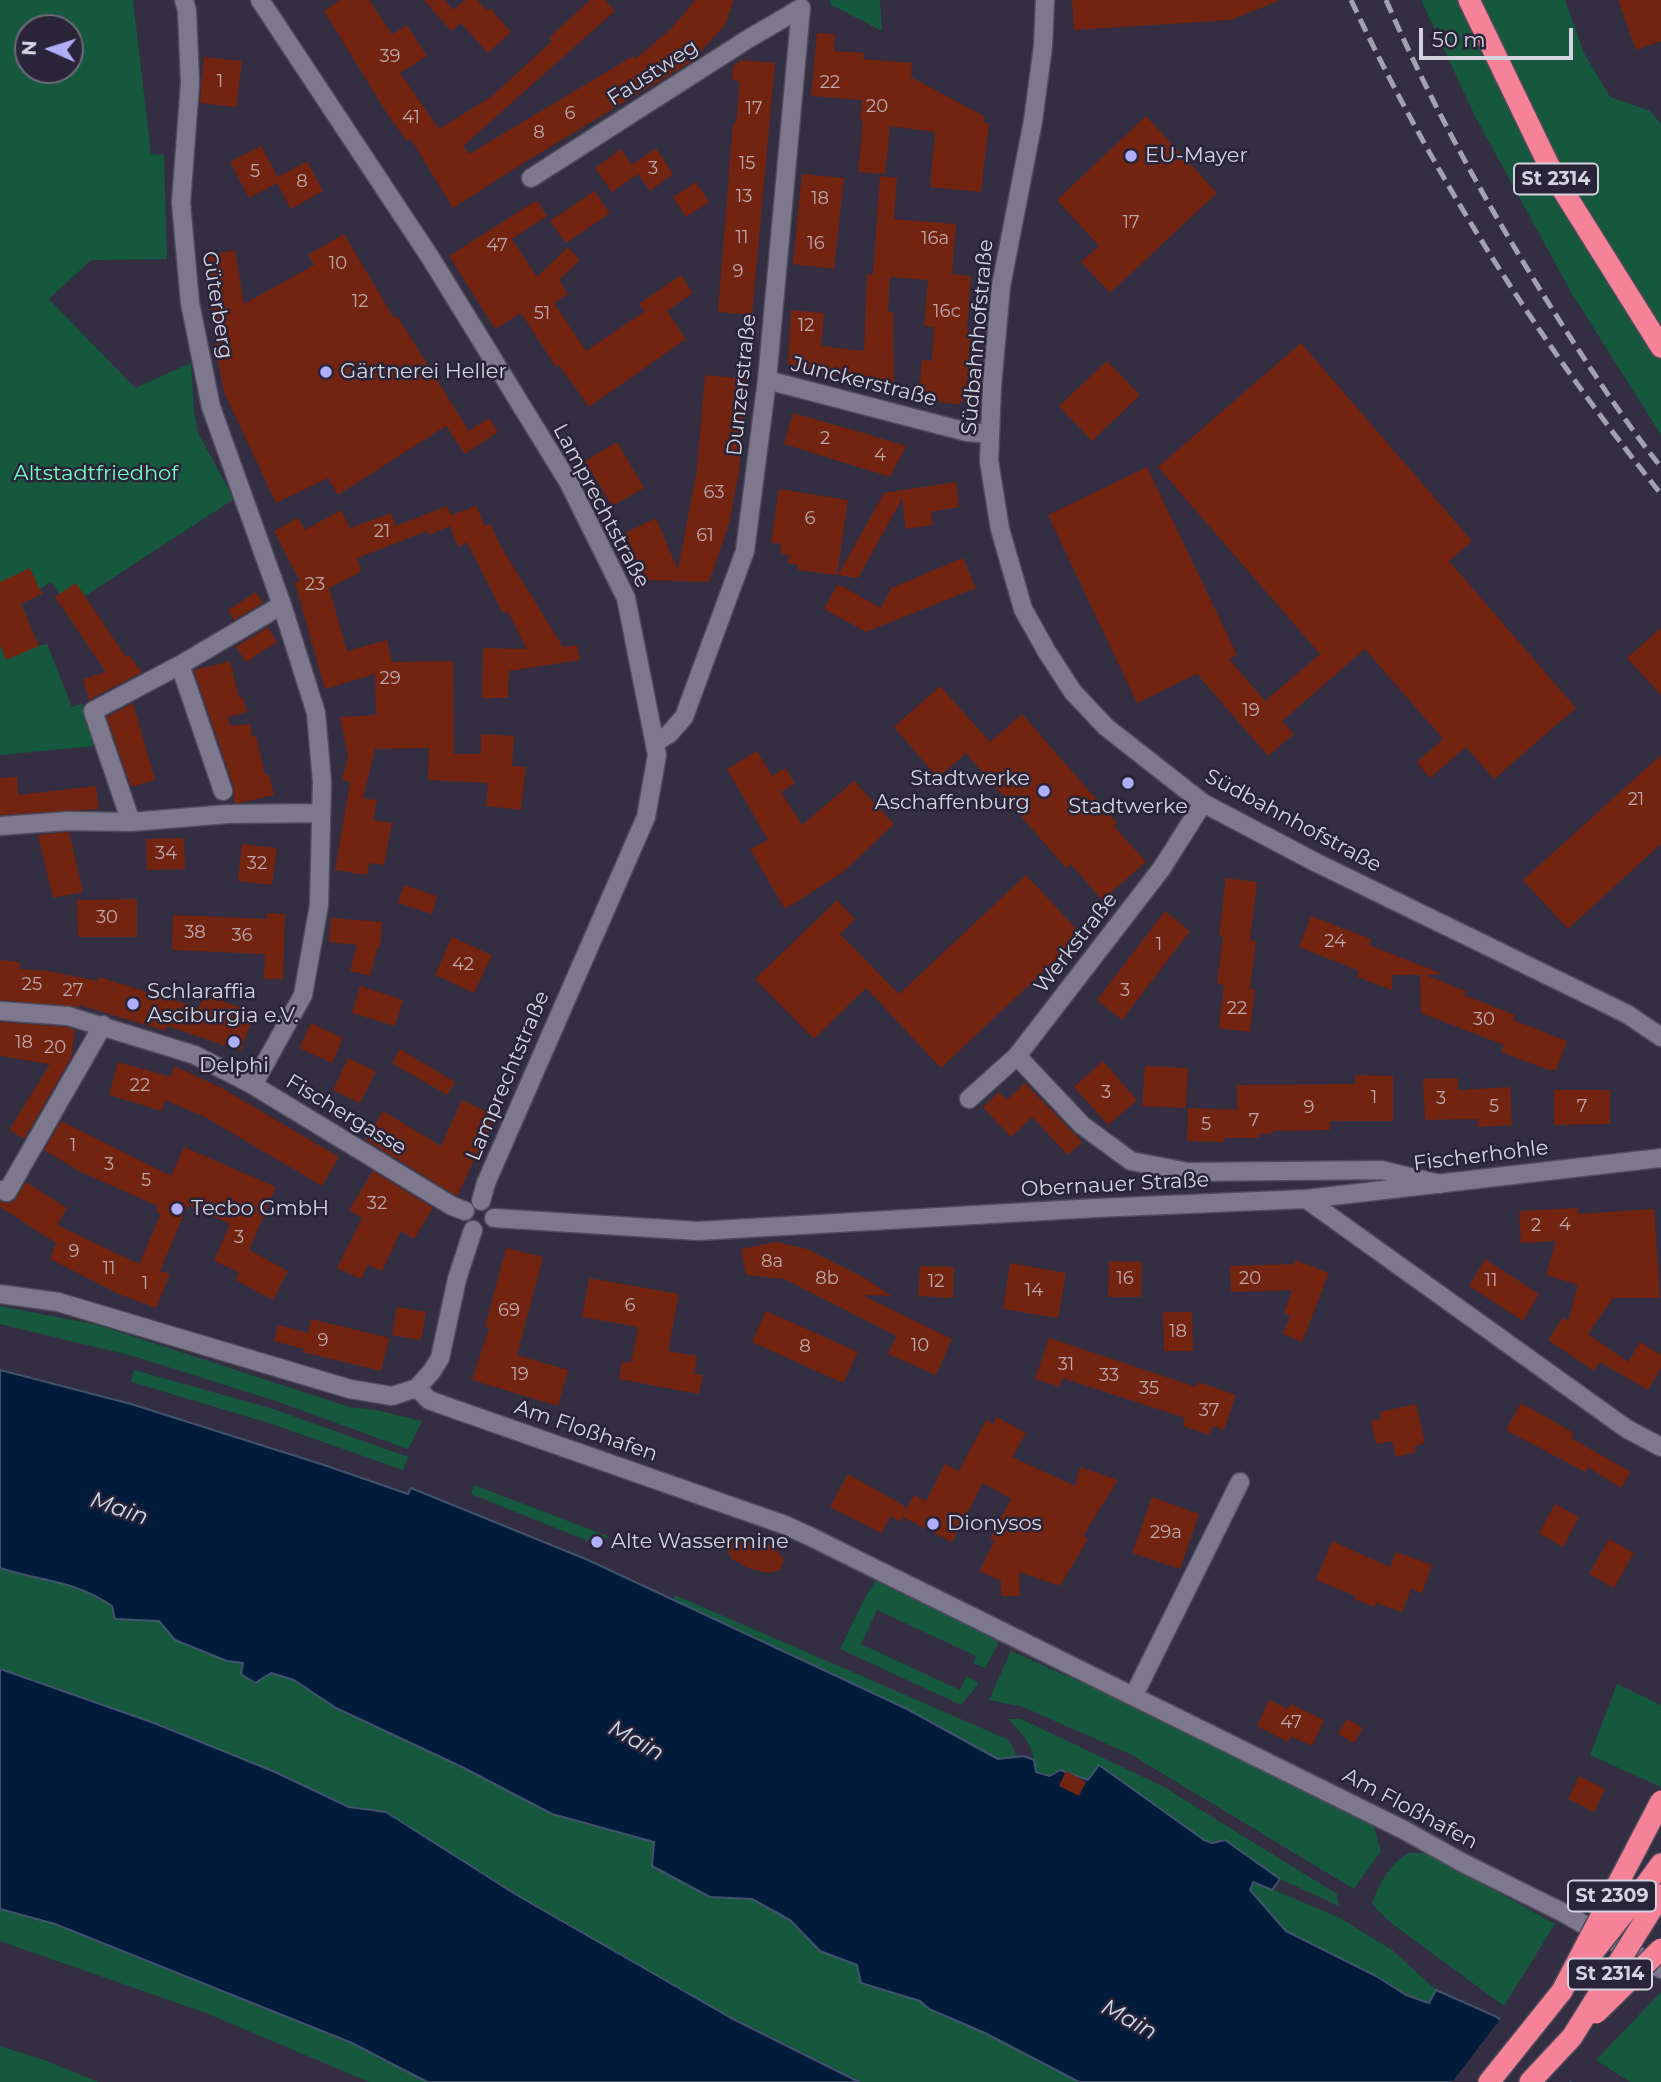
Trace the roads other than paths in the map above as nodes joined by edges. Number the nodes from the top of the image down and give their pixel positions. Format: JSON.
{"nodes":[{"id":1,"x":184,"y":0,"type":"edge"},
{"id":2,"x":260,"y":0,"type":"edge"},
{"id":3,"x":1045,"y":0,"type":"edge"},
{"id":4,"x":1468,"y":0,"type":"edge"},
{"id":5,"x":797,"y":4,"type":"edge"},
{"id":6,"x":531,"y":178,"type":"dead end"},
{"id":7,"x":1661,"y":347,"type":"edge"},
{"id":8,"x":767,"y":380,"type":"junction"},
{"id":9,"x":990,"y":434,"type":"junction"},
{"id":10,"x":282,"y":605,"type":"junction"},
{"id":11,"x":180,"y":666,"type":"junction"},
{"id":12,"x":655,"y":743,"type":"junction"},
{"id":13,"x":223,"y":791,"type":"dead end"},
{"id":14,"x":1203,"y":803,"type":"junction"},
{"id":15,"x":320,"y":813,"type":"junction"},
{"id":16,"x":131,"y":822,"type":"junction"},
{"id":17,"x":0,"y":826,"type":"edge"},
{"id":18,"x":0,"y":1012,"type":"edge"},
{"id":19,"x":103,"y":1025,"type":"junction"},
{"id":20,"x":1661,"y":1037,"type":"edge"},
{"id":21,"x":1017,"y":1056,"type":"junction"},
{"id":22,"x":253,"y":1085,"type":"junction"},
{"id":23,"x":969,"y":1099,"type":"dead end"},
{"id":24,"x":1661,"y":1158,"type":"edge"},
{"id":25,"x":1440,"y":1184,"type":"junction"},
{"id":26,"x":3,"y":1191,"type":"edge"},
{"id":27,"x":1306,"y":1199,"type":"junction"},
{"id":28,"x":481,"y":1201,"type":"junction"},
{"id":29,"x":465,"y":1211,"type":"junction"},
{"id":30,"x":494,"y":1218,"type":"junction"},
{"id":31,"x":473,"y":1230,"type":"junction"},
{"id":32,"x":0,"y":1294,"type":"edge"},
{"id":33,"x":418,"y":1388,"type":"junction"},
{"id":34,"x":1661,"y":1447,"type":"edge"},
{"id":35,"x":1240,"y":1482,"type":"dead end"},
{"id":36,"x":1134,"y":1695,"type":"junction"},
{"id":37,"x":1661,"y":1801,"type":"edge"},
{"id":38,"x":1661,"y":1864,"type":"edge"},
{"id":39,"x":1661,"y":1895,"type":"edge"},
{"id":40,"x":1661,"y":1949,"type":"edge"},
{"id":41,"x":1661,"y":1969,"type":"edge"},
{"id":42,"x":1562,"y":1991,"type":"junction"},
{"id":43,"x":1572,"y":2037,"type":"junction"},
{"id":44,"x":1489,"y":2082,"type":"edge"},
{"id":45,"x":1530,"y":2082,"type":"edge"}],
"edges":[{"from":1,"to":10,"type":"street","name":"Güterberg"},
{"from":2,"to":12,"type":"street","name":"Lamprechtstraße"},
{"from":3,"to":9,"type":"street","name":"Südbahnhofstraße"},
{"from":4,"to":7,"type":"highway","number":"St 2314"},
{"from":5,"to":6,"type":"street","name":"Faustweg"},
{"from":5,"to":8,"type":"street","name":"Dunzerstraße"},
{"from":8,"to":9,"type":"street","name":"Junckerstraße"},
{"from":8,"to":12,"type":"street","name":"Dunzerstraße"},
{"from":9,"to":14,"type":"street","name":"Südbahnhofstraße"},
{"from":10,"to":11,"type":"street"},
{"from":10,"to":15,"type":"street","name":"Güterberg"},
{"from":11,"to":13,"type":"street"},
{"from":11,"to":16,"type":"street"},
{"from":12,"to":28,"type":"street","name":"Lamprechtstraße"},
{"from":14,"to":20,"type":"street","name":"Südbahnhofstraße"},
{"from":14,"to":21,"type":"street","name":"Werkstraße"},
{"from":15,"to":16,"type":"street"},
{"from":15,"to":22,"type":"street","name":"Güterberg"},
{"from":16,"to":17,"type":"street"},
{"from":18,"to":19,"type":"street","name":"Fischergasse"},
{"from":19,"to":22,"type":"street","name":"Fischergasse"},
{"from":19,"to":26,"type":"street"},
{"from":21,"to":23,"type":"street","name":"Werkstraße"},
{"from":21,"to":25,"type":"street","name":"Obernauer Straße"},
{"from":22,"to":29,"type":"street","name":"Fischergasse"},
{"from":24,"to":25,"type":"street","name":"Fischerhohle"},
{"from":25,"to":27,"type":"street","name":"Fischerhohle"},
{"from":27,"to":30,"type":"street","name":"Obernauer Straße"},
{"from":27,"to":34,"type":"street"},
{"from":28,"to":29,"type":"street"},
{"from":28,"to":30,"type":"street"},
{"from":29,"to":31,"type":"street"},
{"from":30,"to":31,"type":"street"},
{"from":31,"to":33,"type":"street"},
{"from":32,"to":33,"type":"street"},
{"from":33,"to":36,"type":"street","name":"Am Floßhafen"},
{"from":35,"to":36,"type":"street"},
{"from":36,"to":41,"type":"street","name":"Am Floßhafen"},
{"from":37,"to":42,"type":"highway","number":"St 2309","bridge":true},
{"from":38,"to":42,"type":"highway","number":"St 2314","bridge":true},
{"from":39,"to":43,"type":"highway","number":"St 2314","bridge":true},
{"from":40,"to":43,"type":"highway","bridge":true},
{"from":42,"to":44,"type":"highway","number":"St 2309"},
{"from":43,"to":45,"type":"highway"}]}
